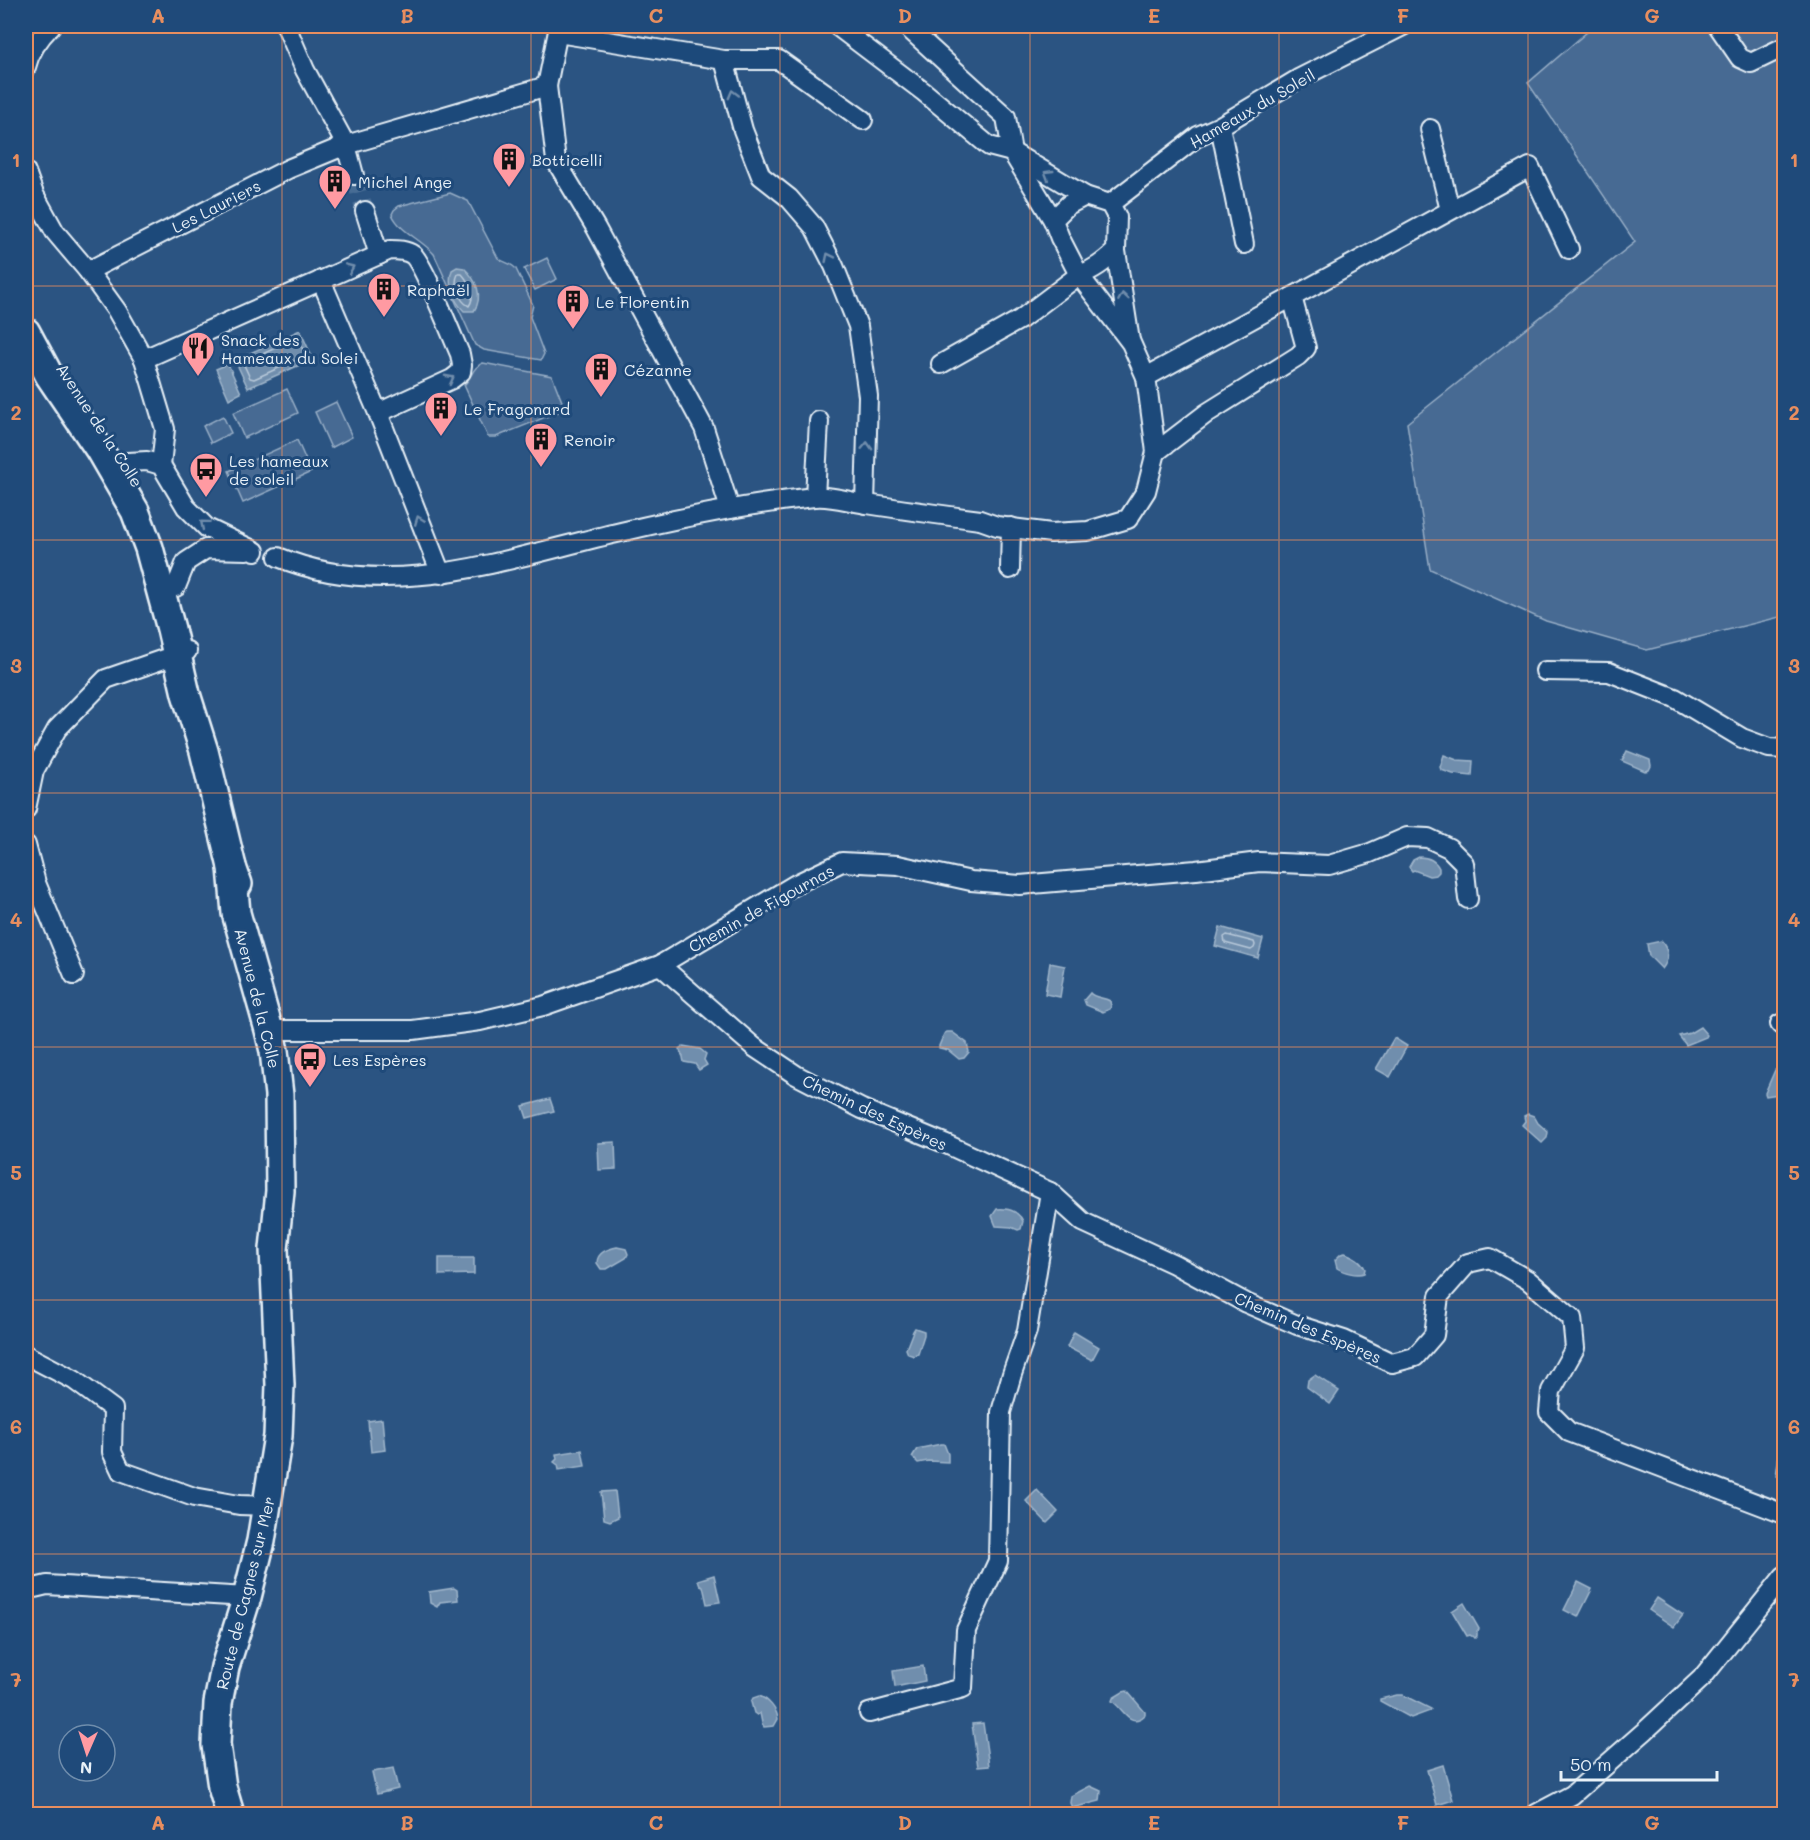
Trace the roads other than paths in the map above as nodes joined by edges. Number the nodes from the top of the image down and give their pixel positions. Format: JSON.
{"nodes":[{"id":1,"x":51,"y":26,"type":"edge"},
{"id":2,"x":286,"y":26,"type":"edge"},
{"id":3,"x":837,"y":26,"type":"edge"},
{"id":4,"x":906,"y":26,"type":"edge"},
{"id":5,"x":1403,"y":26,"type":"edge"},
{"id":6,"x":1718,"y":26,"type":"edge"},
{"id":7,"x":559,"y":29,"type":"edge"},
{"id":8,"x":1785,"y":47,"type":"edge"},
{"id":9,"x":724,"y":60,"type":"junction"},
{"id":10,"x":26,"y":67,"type":"edge"},
{"id":11,"x":547,"y":86,"type":"junction"},
{"id":12,"x":863,"y":120,"type":"dead end"},
{"id":13,"x":1220,"y":126,"type":"junction"},
{"id":14,"x":1430,"y":129,"type":"dead end"},
{"id":15,"x":346,"y":145,"type":"junction"},
{"id":16,"x":1012,"y":152,"type":"junction"},
{"id":17,"x":26,"y":172,"type":"edge"},
{"id":18,"x":354,"y":176,"type":"tunnel mouth"},
{"id":19,"x":1085,"y":196,"type":"junction"},
{"id":20,"x":1110,"y":204,"type":"junction"},
{"id":21,"x":1450,"y":210,"type":"junction"},
{"id":22,"x":365,"y":211,"type":"tunnel mouth"},
{"id":23,"x":1053,"y":220,"type":"junction"},
{"id":24,"x":1244,"y":244,"type":"dead end"},
{"id":25,"x":1569,"y":249,"type":"dead end"},
{"id":26,"x":1116,"y":251,"type":"junction"},
{"id":27,"x":379,"y":255,"type":"junction"},
{"id":28,"x":88,"y":271,"type":"junction"},
{"id":29,"x":1079,"y":274,"type":"junction"},
{"id":30,"x":321,"y":280,"type":"junction"},
{"id":31,"x":1292,"y":297,"type":"junction"},
{"id":32,"x":26,"y":317,"type":"edge"},
{"id":33,"x":26,"y":332,"type":"edge"},
{"id":34,"x":1131,"y":343,"type":"junction"},
{"id":35,"x":144,"y":359,"type":"junction"},
{"id":36,"x":941,"y":364,"type":"dead end"},
{"id":37,"x":1146,"y":377,"type":"junction"},
{"id":38,"x":378,"y":413,"type":"junction"},
{"id":39,"x":819,"y":421,"type":"dead end"},
{"id":40,"x":1156,"y":452,"type":"junction"},
{"id":41,"x":128,"y":462,"type":"junction"},
{"id":42,"x":160,"y":465,"type":"junction"},
{"id":43,"x":815,"y":497,"type":"junction"},
{"id":44,"x":865,"y":504,"type":"junction"},
{"id":45,"x":730,"y":509,"type":"junction"},
{"id":46,"x":1011,"y":527,"type":"junction"},
{"id":47,"x":278,"y":557,"type":"dead end"},
{"id":48,"x":1010,"y":569,"type":"dead end"},
{"id":49,"x":441,"y":574,"type":"junction"},
{"id":50,"x":176,"y":587,"type":"junction"},
{"id":51,"x":183,"y":652,"type":"junction"},
{"id":52,"x":1545,"y":671,"type":"dead end"},
{"id":53,"x":1785,"y":749,"type":"edge"},
{"id":54,"x":26,"y":809,"type":"edge"},
{"id":55,"x":26,"y":845,"type":"edge"},
{"id":56,"x":1468,"y":899,"type":"dead end"},
{"id":57,"x":660,"y":965,"type":"junction"},
{"id":58,"x":74,"y":975,"type":"dead end"},
{"id":59,"x":277,"y":1030,"type":"junction"},
{"id":60,"x":280,"y":1191,"type":"joint"},
{"id":61,"x":1050,"y":1192,"type":"junction"},
{"id":62,"x":26,"y":1355,"type":"edge"},
{"id":63,"x":267,"y":1506,"type":"junction"},
{"id":64,"x":1785,"y":1515,"type":"edge"},
{"id":65,"x":1785,"y":1576,"type":"edge"},
{"id":66,"x":26,"y":1590,"type":"edge"},
{"id":67,"x":247,"y":1597,"type":"junction"},
{"id":68,"x":869,"y":1713,"type":"dead end"},
{"id":69,"x":230,"y":1815,"type":"edge"},
{"id":70,"x":1536,"y":1815,"type":"edge"}],
"edges":[{"from":1,"to":10,"type":"street"},
{"from":2,"to":15,"type":"street"},
{"from":3,"to":16,"type":"street"},
{"from":4,"to":16,"type":"street"},
{"from":5,"to":13,"type":"street","name":"Hameaux du Soleil"},
{"from":6,"to":8,"type":"street"},
{"from":7,"to":9,"type":"street"},
{"from":7,"to":11,"type":"street"},
{"from":9,"to":12,"type":"street"},
{"from":44,"to":9,"type":"street","one_way":true},
{"from":11,"to":15,"type":"street","name":"Les Lauriers"},
{"from":11,"to":45,"type":"street"},
{"from":13,"to":20,"type":"street","name":"Hameaux du Soleil"},
{"from":13,"to":24,"type":"street"},
{"from":14,"to":21,"type":"street"},
{"from":15,"to":18,"type":"street"},
{"from":15,"to":28,"type":"street","name":"Les Lauriers"},
{"from":19,"to":16,"type":"street","one_way":true},
{"from":16,"to":23,"type":"street"},
{"from":17,"to":28,"type":"street"},
{"from":19,"to":20,"type":"street"},
{"from":19,"to":23,"type":"street"},
{"from":20,"to":26,"type":"street"},
{"from":21,"to":25,"type":"street"},
{"from":21,"to":31,"type":"street"},
{"from":22,"to":27,"type":"street"},
{"from":23,"to":29,"type":"street"},
{"from":26,"to":29,"type":"street"},
{"from":34,"to":26,"type":"street","one_way":true},
{"from":30,"to":27,"type":"street","one_way":true},
{"from":38,"to":27,"type":"street","one_way":true},
{"from":28,"to":35,"type":"street"},
{"from":29,"to":34,"type":"street"},
{"from":29,"to":36,"type":"street"},
{"from":30,"to":35,"type":"street"},
{"from":30,"to":38,"type":"street"},
{"from":31,"to":37,"type":"street"},
{"from":31,"to":40,"type":"street"},
{"from":32,"to":41,"type":"main road","name":"Avenue de la Colle"},
{"from":33,"to":51,"type":"main road","name":"Avenue de la Colle"},
{"from":34,"to":37,"type":"street"},
{"from":35,"to":42,"type":"street"},
{"from":37,"to":40,"type":"street"},
{"from":49,"to":38,"type":"street","one_way":true},
{"from":39,"to":43,"type":"street"},
{"from":40,"to":46,"type":"street"},
{"from":41,"to":42,"type":"street"},
{"from":41,"to":50,"type":"main road","name":"Avenue de la Colle"},
{"from":50,"to":42,"type":"street","one_way":true},
{"from":43,"to":44,"type":"street"},
{"from":43,"to":45,"type":"street"},
{"from":44,"to":46,"type":"street"},
{"from":45,"to":49,"type":"street"},
{"from":46,"to":48,"type":"street"},
{"from":47,"to":49,"type":"street"},
{"from":50,"to":51,"type":"main road","name":"Avenue de la Colle"},
{"from":51,"to":54,"type":"street"},
{"from":51,"to":59,"type":"main road","name":"Avenue de la Colle"},
{"from":52,"to":53,"type":"street"},
{"from":55,"to":58,"type":"street"},
{"from":56,"to":57,"type":"street","name":"Chemin de Figournas"},
{"from":57,"to":59,"type":"street","name":"Chemin de Figournas"},
{"from":57,"to":61,"type":"street","name":"Chemin des Espères"},
{"from":59,"to":60,"type":"main road","name":"Avenue de la Colle"},
{"from":60,"to":63,"type":"main road","name":"Route de Cagnes sur Mer"},
{"from":61,"to":64,"type":"street","name":"Chemin des Espères"},
{"from":61,"to":68,"type":"street"},
{"from":62,"to":63,"type":"street"},
{"from":63,"to":67,"type":"main road","name":"Route de Cagnes sur Mer"},
{"from":65,"to":70,"type":"street"},
{"from":66,"to":67,"type":"street"},
{"from":67,"to":69,"type":"main road","name":"Route de Cagnes sur Mer"}]}
